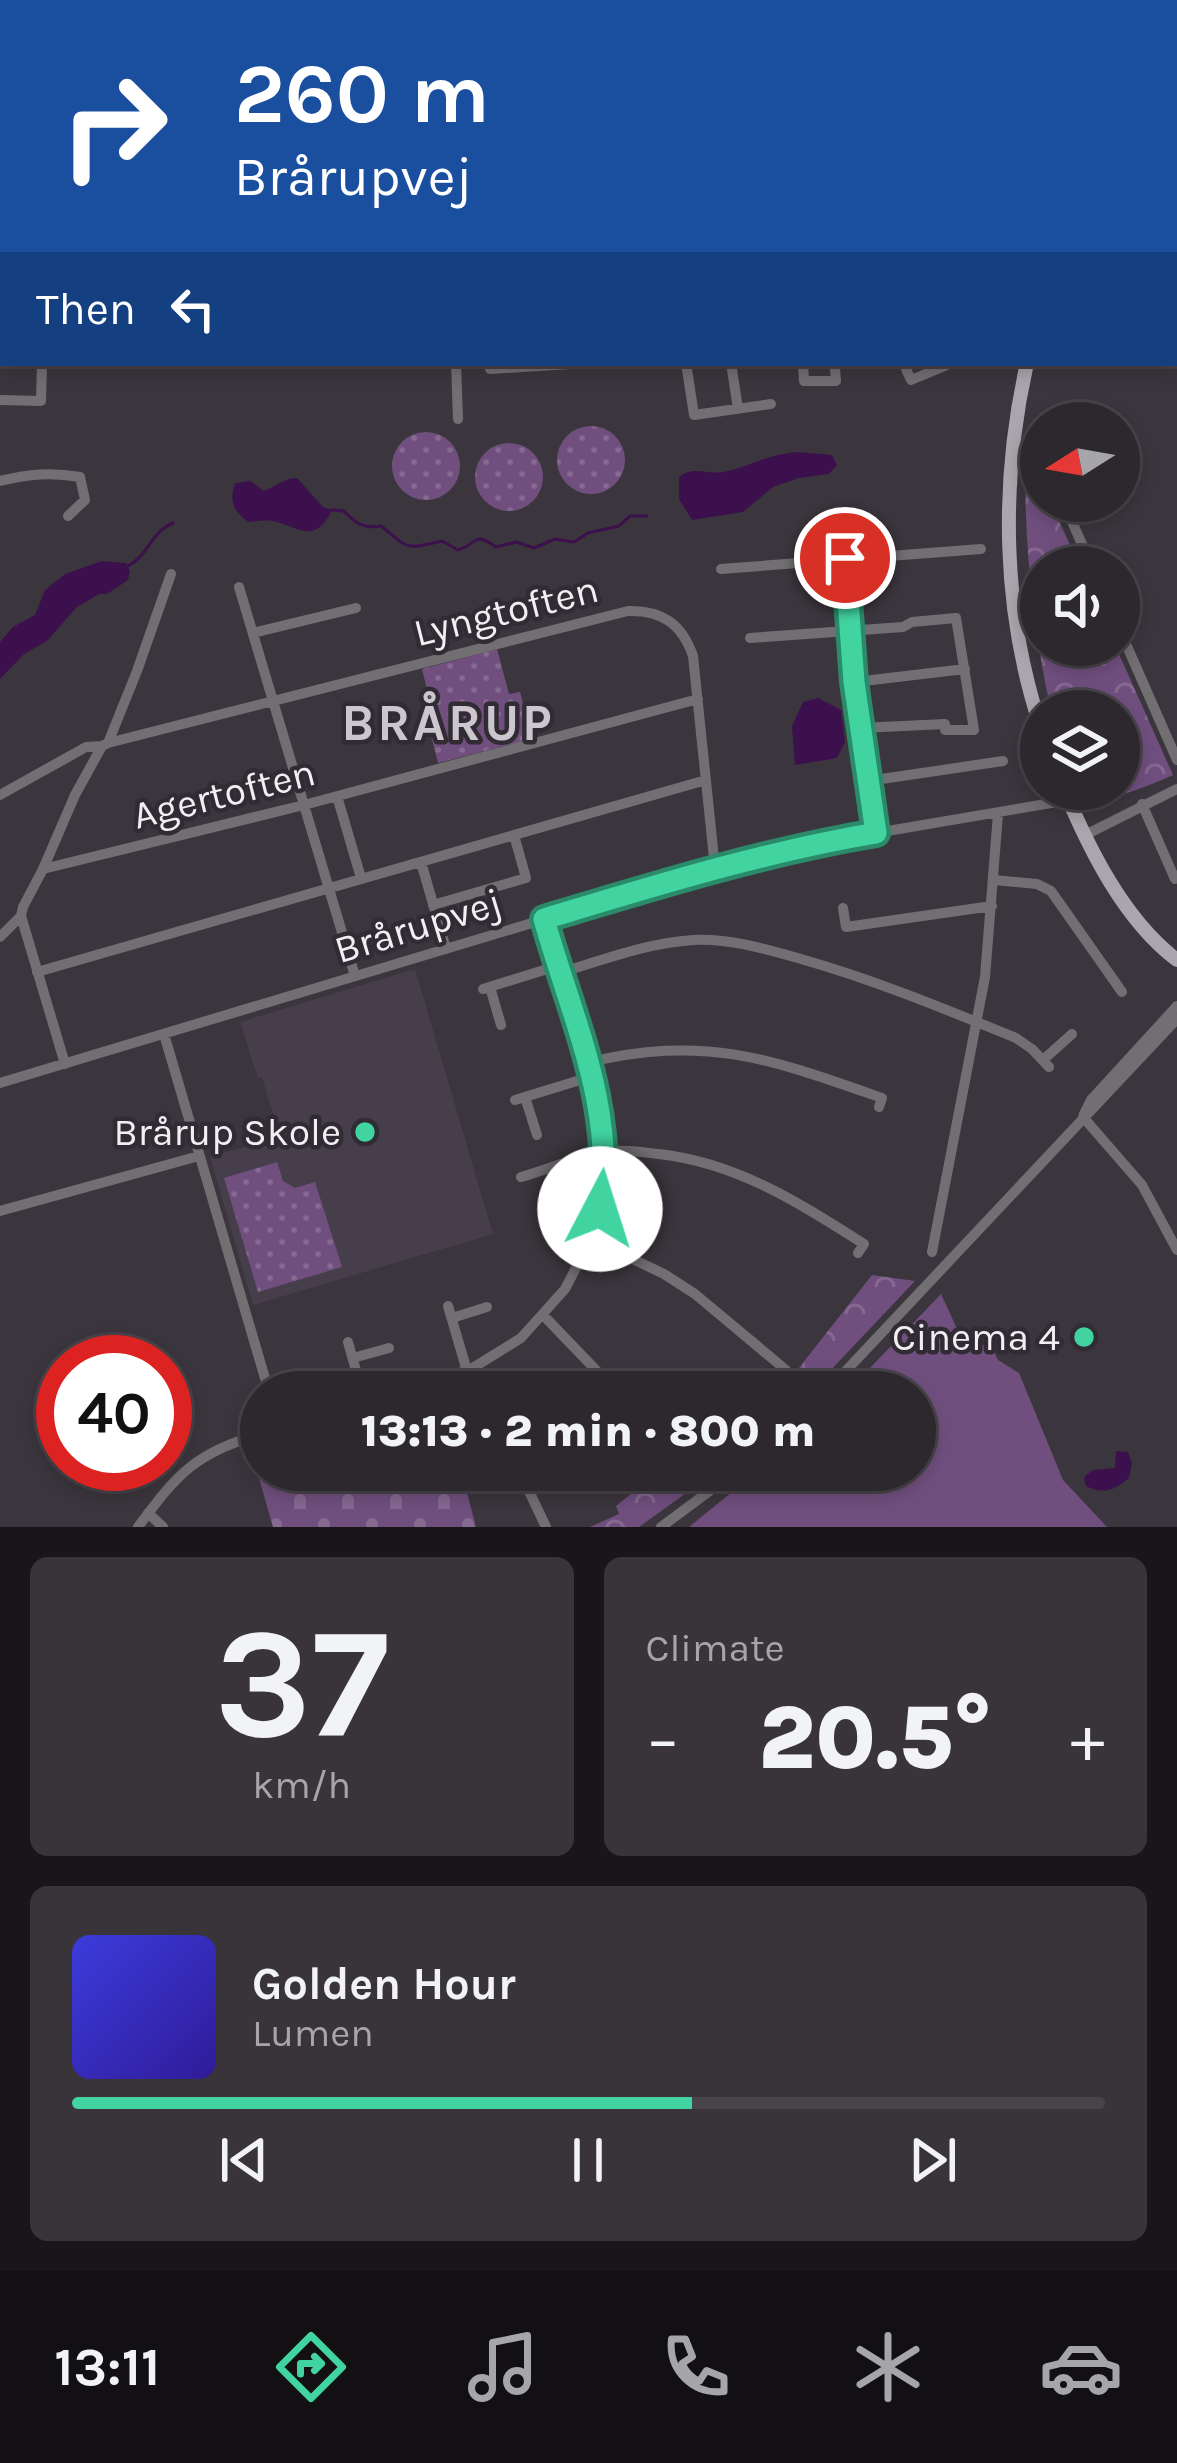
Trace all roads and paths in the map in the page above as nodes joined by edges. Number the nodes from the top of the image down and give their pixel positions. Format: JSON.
{"nodes":[{"id":1,"x":42,"y":366,"type":"edge"},
{"id":2,"x":457,"y":366,"type":"edge"},
{"id":3,"x":490,"y":366,"type":"edge"},
{"id":4,"x":538,"y":366,"type":"edge"},
{"id":5,"x":686,"y":366,"type":"edge"},
{"id":6,"x":731,"y":366,"type":"edge"},
{"id":7,"x":803,"y":366,"type":"edge"},
{"id":8,"x":1026,"y":366,"type":"edge"},
{"id":9,"x":930,"y":367,"type":"edge"},
{"id":10,"x":835,"y":368,"type":"dead end"},
{"id":11,"x":906,"y":368,"type":"dead end"},
{"id":12,"x":0,"y":400,"type":"edge"},
{"id":13,"x":771,"y":404,"type":"dead end"},
{"id":14,"x":738,"y":409,"type":"junction"},
{"id":15,"x":458,"y":419,"type":"dead end"},
{"id":16,"x":0,"y":481,"type":"edge"},
{"id":17,"x":68,"y":517,"type":"dead end"},
{"id":18,"x":982,"y":549,"type":"dead end"},
{"id":19,"x":845,"y":558,"type":"junction"},
{"id":20,"x":721,"y":568,"type":"dead end"},
{"id":21,"x":171,"y":574,"type":"dead end"},
{"id":22,"x":239,"y":587,"type":"dead end"},
{"id":23,"x":356,"y":608,"type":"dead end"},
{"id":24,"x":850,"y":629,"type":"junction"},
{"id":25,"x":253,"y":633,"type":"junction"},
{"id":26,"x":750,"y":638,"type":"dead end"},
{"id":27,"x":1136,"y":666,"type":"edge"},
{"id":28,"x":965,"y":669,"type":"junction"},
{"id":29,"x":854,"y":682,"type":"junction"},
{"id":30,"x":1032,"y":690,"type":"edge"},
{"id":31,"x":698,"y":699,"type":"junction"},
{"id":32,"x":273,"y":701,"type":"junction"},
{"id":33,"x":860,"y":728,"type":"junction"},
{"id":34,"x":105,"y":745,"type":"junction"},
{"id":35,"x":1177,"y":760,"type":"edge"},
{"id":36,"x":1003,"y":761,"type":"dead end"},
{"id":37,"x":706,"y":780,"type":"junction"},
{"id":38,"x":868,"y":781,"type":"junction"},
{"id":39,"x":1177,"y":789,"type":"edge"},
{"id":40,"x":0,"y":795,"type":"edge"},
{"id":41,"x":337,"y":796,"type":"junction"},
{"id":42,"x":1142,"y":804,"type":"junction"},
{"id":43,"x":304,"y":805,"type":"junction"},
{"id":44,"x":1020,"y":808,"type":"edge"},
{"id":45,"x":1073,"y":810,"type":"edge"},
{"id":46,"x":998,"y":814,"type":"junction"},
{"id":47,"x":876,"y":833,"type":"junction"},
{"id":48,"x":514,"y":835,"type":"junction"},
{"id":49,"x":1085,"y":835,"type":"junction"},
{"id":50,"x":421,"y":862,"type":"junction"},
{"id":51,"x":715,"y":868,"type":"junction"},
{"id":52,"x":43,"y":869,"type":"junction"},
{"id":53,"x":361,"y":878,"type":"junction"},
{"id":54,"x":1177,"y":878,"type":"edge"},
{"id":55,"x":994,"y":880,"type":"junction"},
{"id":56,"x":328,"y":887,"type":"junction"},
{"id":57,"x":433,"y":905,"type":"junction"},
{"id":58,"x":992,"y":906,"type":"junction"},
{"id":59,"x":843,"y":908,"type":"dead end"},
{"id":60,"x":21,"y":916,"type":"junction"},
{"id":61,"x":544,"y":919,"type":"junction"},
{"id":62,"x":0,"y":937,"type":"edge"},
{"id":63,"x":446,"y":949,"type":"junction"},
{"id":64,"x":1177,"y":956,"type":"edge"},
{"id":65,"x":558,"y":970,"type":"junction"},
{"id":66,"x":37,"y":972,"type":"junction"},
{"id":67,"x":355,"y":976,"type":"junction"},
{"id":68,"x":1121,"y":992,"type":"dead end"},
{"id":69,"x":1177,"y":1006,"type":"edge"},
{"id":70,"x":1177,"y":1019,"type":"edge"},
{"id":71,"x":977,"y":1022,"type":"junction"},
{"id":72,"x":502,"y":1025,"type":"dead end"},
{"id":73,"x":164,"y":1034,"type":"junction"},
{"id":74,"x":1072,"y":1034,"type":"dead end"},
{"id":75,"x":586,"y":1063,"type":"junction"},
{"id":76,"x":65,"y":1064,"type":"junction"},
{"id":77,"x":590,"y":1077,"type":"junction"},
{"id":78,"x":0,"y":1083,"type":"edge"},
{"id":79,"x":879,"y":1107,"type":"dead end"},
{"id":80,"x":1083,"y":1117,"type":"junction"},
{"id":81,"x":537,"y":1135,"type":"dead end"},
{"id":82,"x":605,"y":1152,"type":"junction"},
{"id":83,"x":200,"y":1156,"type":"junction"},
{"id":84,"x":521,"y":1178,"type":"dead end"},
{"id":85,"x":0,"y":1211,"type":"edge"},
{"id":86,"x":591,"y":1239,"type":"junction"},
{"id":87,"x":1177,"y":1250,"type":"edge"},
{"id":88,"x":932,"y":1252,"type":"dead end"},
{"id":89,"x":858,"y":1253,"type":"dead end"},
{"id":90,"x":487,"y":1307,"type":"dead end"},
{"id":91,"x":544,"y":1316,"type":"junction"},
{"id":92,"x":348,"y":1342,"type":"dead end"},
{"id":93,"x":389,"y":1348,"type":"dead end"},
{"id":94,"x":353,"y":1358,"type":"junction"},
{"id":95,"x":469,"y":1370,"type":"junction"},
{"id":96,"x":263,"y":1371,"type":"edge"},
{"id":97,"x":356,"y":1371,"type":"edge"},
{"id":98,"x":466,"y":1371,"type":"edge"},
{"id":99,"x":597,"y":1371,"type":"edge"},
{"id":100,"x":785,"y":1371,"type":"edge"},
{"id":101,"x":846,"y":1371,"type":"edge"},
{"id":102,"x":240,"y":1441,"type":"edge"},
{"id":103,"x":529,"y":1491,"type":"edge"},
{"id":104,"x":710,"y":1491,"type":"edge"},
{"id":105,"x":148,"y":1513,"type":"junction"},
{"id":106,"x":138,"y":1527,"type":"edge"},
{"id":107,"x":163,"y":1527,"type":"edge"},
{"id":108,"x":546,"y":1527,"type":"edge"},
{"id":109,"x":661,"y":1527,"type":"edge"}],
"edges":[{"from":1,"to":12,"type":"street"},
{"from":2,"to":15,"type":"street"},
{"from":3,"to":4,"type":"street"},
{"from":5,"to":14,"type":"street"},
{"from":6,"to":14,"type":"street"},
{"from":7,"to":10,"type":"street"},
{"from":8,"to":30,"type":"main road"},
{"from":9,"to":11,"type":"street"},
{"from":13,"to":14,"type":"street"},
{"from":16,"to":17,"type":"street"},
{"from":18,"to":19,"type":"street"},
{"from":19,"to":20,"type":"street"},
{"from":19,"to":24,"type":"street"},
{"from":21,"to":34,"type":"street"},
{"from":22,"to":25,"type":"street"},
{"from":23,"to":25,"type":"street"},
{"from":24,"to":26,"type":"street"},
{"from":24,"to":28,"type":"street"},
{"from":24,"to":29,"type":"street"},
{"from":25,"to":32,"type":"street"},
{"from":27,"to":35,"type":"street"},
{"from":28,"to":29,"type":"street"},
{"from":28,"to":33,"type":"street"},
{"from":29,"to":33,"type":"street"},
{"from":31,"to":32,"type":"street","name":"Lyngtoften"},
{"from":31,"to":37,"type":"street","name":"Lyngtoften"},
{"from":31,"to":41,"type":"street","name":"Agertoften"},
{"from":32,"to":34,"type":"street","name":"Lyngtoften"},
{"from":32,"to":43,"type":"street"},
{"from":33,"to":38,"type":"street"},
{"from":34,"to":40,"type":"street","name":"Lyngtoften"},
{"from":34,"to":52,"type":"street"},
{"from":36,"to":38,"type":"street"},
{"from":37,"to":48,"type":"street"},
{"from":37,"to":51,"type":"street","name":"Lyngtoften"},
{"from":38,"to":47,"type":"street"},
{"from":39,"to":42,"type":"street"},
{"from":41,"to":43,"type":"street","name":"Agertoften"},
{"from":41,"to":53,"type":"street"},
{"from":42,"to":49,"type":"street"},
{"from":42,"to":54,"type":"street"},
{"from":43,"to":52,"type":"street","name":"Agertoften"},
{"from":43,"to":56,"type":"street"},
{"from":44,"to":46,"type":"street","name":"Brårupvej"},
{"from":45,"to":49,"type":"main road"},
{"from":46,"to":47,"type":"street","name":"Brårupvej"},
{"from":46,"to":55,"type":"street"},
{"from":47,"to":51,"type":"street","name":"Brårupvej"},
{"from":48,"to":50,"type":"street"},
{"from":48,"to":57,"type":"street"},
{"from":49,"to":64,"type":"main road"},
{"from":50,"to":53,"type":"street"},
{"from":50,"to":57,"type":"street"},
{"from":51,"to":61,"type":"street","name":"Brårupvej"},
{"from":52,"to":60,"type":"street"},
{"from":53,"to":56,"type":"street"},
{"from":55,"to":58,"type":"street"},
{"from":55,"to":68,"type":"street"},
{"from":56,"to":66,"type":"street"},
{"from":56,"to":67,"type":"street"},
{"from":57,"to":63,"type":"street"},
{"from":58,"to":59,"type":"street"},
{"from":58,"to":71,"type":"street"},
{"from":60,"to":62,"type":"street"},
{"from":60,"to":66,"type":"street"},
{"from":61,"to":63,"type":"street","name":"Brårupvej"},
{"from":61,"to":65,"type":"street"},
{"from":63,"to":67,"type":"street","name":"Brårupvej"},
{"from":65,"to":71,"type":"street"},
{"from":65,"to":72,"type":"street"},
{"from":65,"to":75,"type":"street"},
{"from":66,"to":76,"type":"street"},
{"from":67,"to":73,"type":"street","name":"Brårupvej"},
{"from":69,"to":80,"type":"street"},
{"from":70,"to":80,"type":"street"},
{"from":71,"to":74,"type":"street"},
{"from":71,"to":88,"type":"street"},
{"from":73,"to":76,"type":"street","name":"Brårupvej"},
{"from":73,"to":83,"type":"street"},
{"from":75,"to":77,"type":"street"},
{"from":75,"to":79,"type":"street"},
{"from":76,"to":78,"type":"street","name":"Brårupvej"},
{"from":77,"to":81,"type":"street"},
{"from":77,"to":82,"type":"street"},
{"from":80,"to":87,"type":"street"},
{"from":80,"to":101,"type":"street"},
{"from":82,"to":84,"type":"street"},
{"from":82,"to":86,"type":"street"},
{"from":82,"to":89,"type":"street"},
{"from":83,"to":85,"type":"street"},
{"from":83,"to":96,"type":"street"},
{"from":86,"to":91,"type":"street"},
{"from":86,"to":100,"type":"street"},
{"from":90,"to":95,"type":"street"},
{"from":91,"to":95,"type":"street"},
{"from":91,"to":99,"type":"street"},
{"from":92,"to":94,"type":"street"},
{"from":93,"to":94,"type":"street"},
{"from":94,"to":97,"type":"street"},
{"from":95,"to":98,"type":"street"},
{"from":102,"to":105,"type":"street"},
{"from":103,"to":108,"type":"street"},
{"from":104,"to":109,"type":"street"},
{"from":105,"to":106,"type":"street"},
{"from":105,"to":107,"type":"street"}]}
